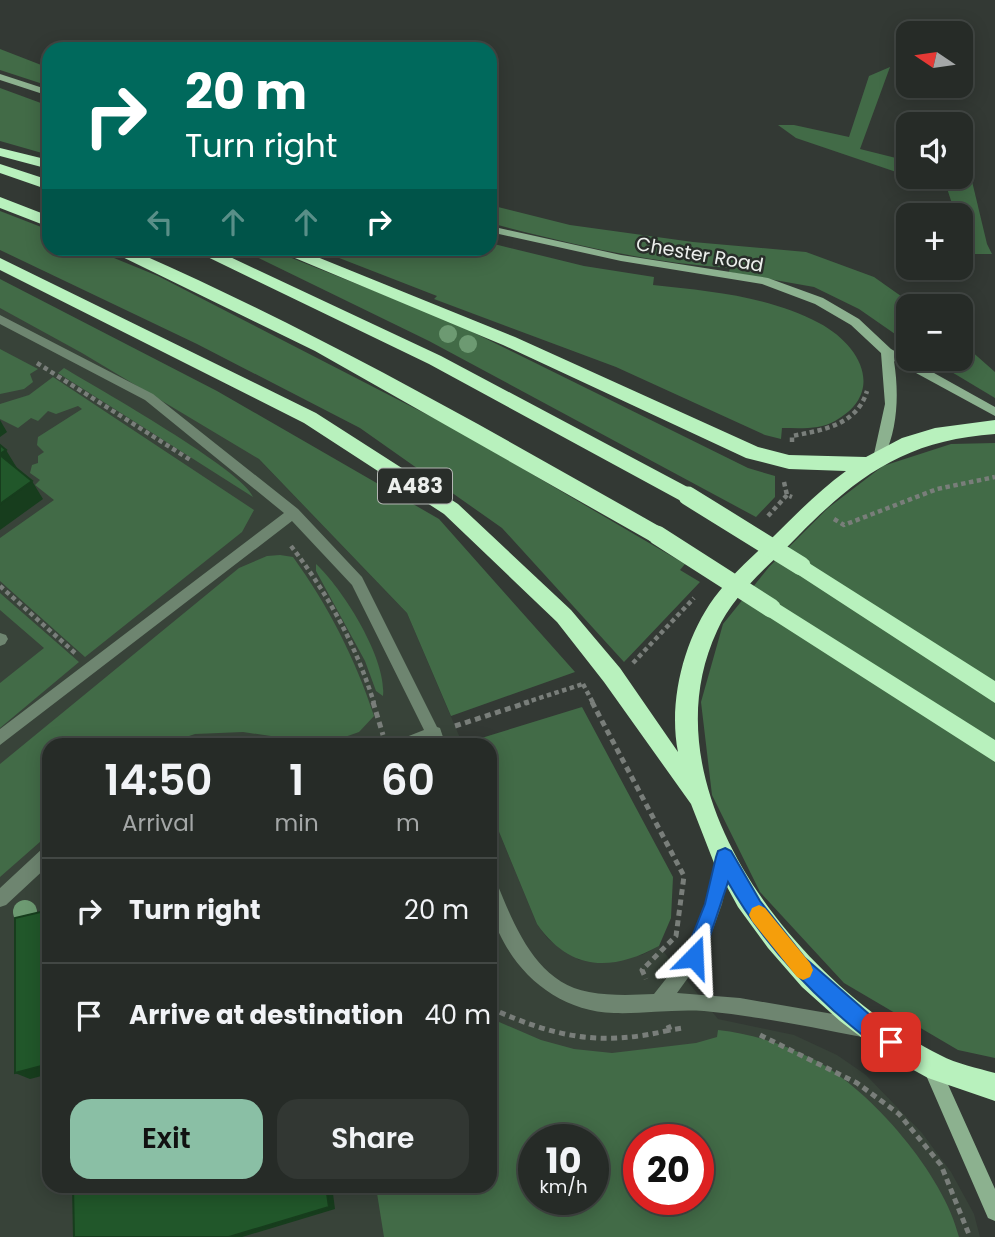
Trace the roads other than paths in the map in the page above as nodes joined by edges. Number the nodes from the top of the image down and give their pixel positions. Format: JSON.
{"nodes":[{"id":1,"x":0,"y":77,"type":"edge"},
{"id":2,"x":42,"y":91,"type":"edge"},
{"id":3,"x":0,"y":152,"type":"edge"},
{"id":4,"x":42,"y":162,"type":"edge"},
{"id":5,"x":0,"y":168,"type":"edge"},
{"id":6,"x":42,"y":183,"type":"edge"},
{"id":7,"x":0,"y":202,"type":"edge"},
{"id":8,"x":42,"y":219,"type":"edge"},
{"id":9,"x":497,"y":231,"type":"edge"},
{"id":10,"x":129,"y":256,"type":"edge"},
{"id":11,"x":214,"y":256,"type":"edge"},
{"id":12,"x":299,"y":256,"type":"edge"},
{"id":13,"x":0,"y":263,"type":"edge"},
{"id":14,"x":0,"y":319,"type":"edge"},
{"id":15,"x":887,"y":352,"type":"junction"},
{"id":16,"x":995,"y":412,"type":"edge"},
{"id":17,"x":995,"y":427,"type":"edge"},
{"id":18,"x":874,"y":459,"type":"junction"},
{"id":19,"x":293,"y":513,"type":"junction"},
{"id":20,"x":995,"y":693,"type":"edge"},
{"id":21,"x":0,"y":737,"type":"edge"},
{"id":22,"x":436,"y":738,"type":"edge"},
{"id":23,"x":995,"y":752,"type":"edge"},
{"id":24,"x":698,"y":800,"type":"junction"},
{"id":25,"x":725,"y":857,"type":"junction"},
{"id":26,"x":42,"y":860,"type":"edge"},
{"id":27,"x":0,"y":899,"type":"edge"},
{"id":28,"x":497,"y":906,"type":"edge"},
{"id":29,"x":658,"y":1003,"type":"junction"},
{"id":30,"x":871,"y":1030,"type":"junction"},
{"id":31,"x":931,"y":1066,"type":"junction"},
{"id":32,"x":995,"y":1087,"type":"edge"},
{"id":33,"x":995,"y":1211,"type":"edge"}],
"edges":[{"from":1,"to":2,"type":"main road"},
{"from":3,"to":4,"type":"highway"},
{"from":5,"to":6,"type":"highway"},
{"from":7,"to":8,"type":"highway"},
{"from":9,"to":15,"type":"main road","name":"Chester Road"},
{"from":10,"to":23,"type":"highway","bridge":true},
{"from":11,"to":20,"type":"highway","bridge":true},
{"from":12,"to":18,"type":"highway"},
{"from":13,"to":24,"type":"highway","number":"A483"},
{"from":14,"to":19,"type":"lane"},
{"from":15,"to":16,"type":"main road","name":"Chester Road"},
{"from":15,"to":18,"type":"main road"},
{"from":17,"to":18,"type":"highway"},
{"from":18,"to":24,"type":"highway"},
{"from":19,"to":21,"type":"lane"},
{"from":19,"to":22,"type":"lane"},
{"from":24,"to":25,"type":"highway"},
{"from":25,"to":29,"type":"lane"},
{"from":25,"to":30,"type":"highway"},
{"from":26,"to":27,"type":"lane"},
{"from":28,"to":29,"type":"lane"},
{"from":29,"to":30,"type":"lane"},
{"from":30,"to":31,"type":"highway"},
{"from":31,"to":32,"type":"highway"},
{"from":31,"to":33,"type":"main road"}]}
